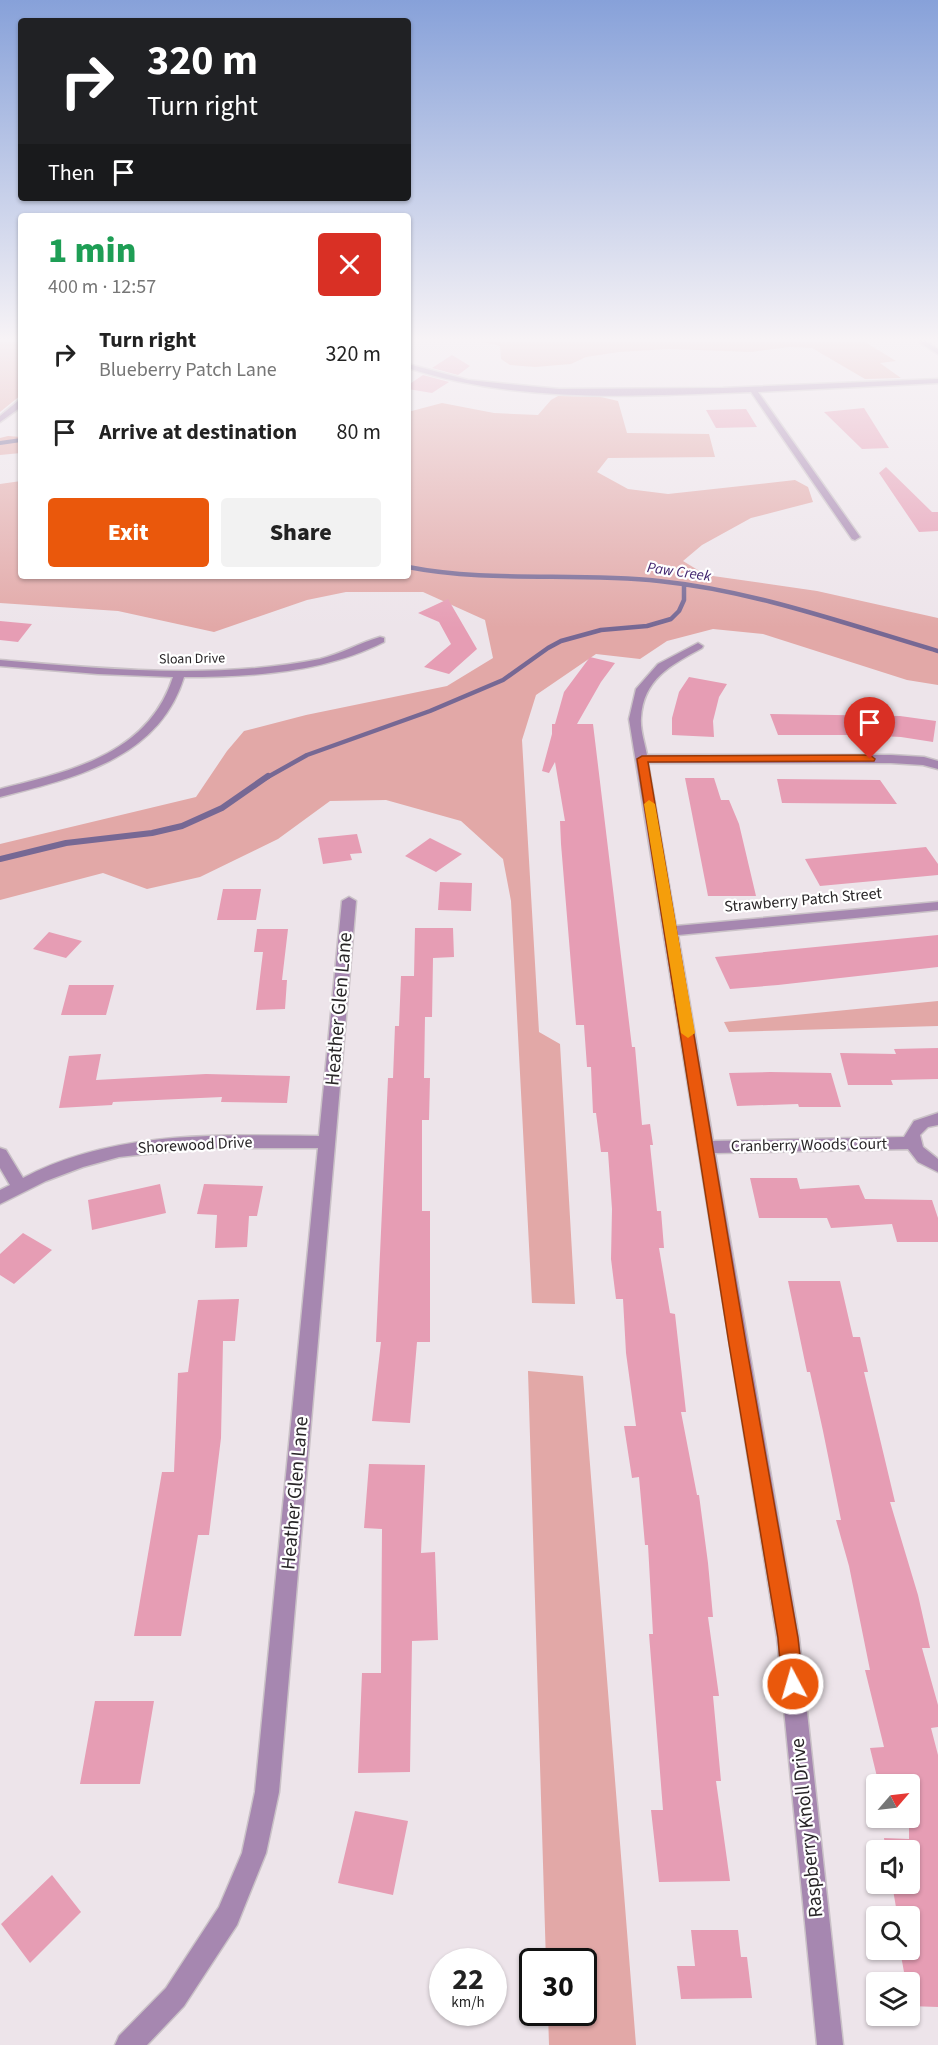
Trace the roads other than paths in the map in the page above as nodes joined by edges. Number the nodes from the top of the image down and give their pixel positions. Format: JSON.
{"nodes":[{"id":1,"x":786,"y":437,"type":"edge"},
{"id":2,"x":855,"y":537,"type":"dead end"},
{"id":3,"x":380,"y":640,"type":"dead end"},
{"id":4,"x":698,"y":646,"type":"dead end"},
{"id":5,"x":0,"y":663,"type":"edge"},
{"id":6,"x":179,"y":675,"type":"junction"},
{"id":7,"x":642,"y":759,"type":"junction"},
{"id":8,"x":938,"y":765,"type":"edge"},
{"id":9,"x":0,"y":793,"type":"edge"},
{"id":10,"x":349,"y":901,"type":"dead end"},
{"id":11,"x":938,"y":906,"type":"edge"},
{"id":12,"x":671,"y":931,"type":"junction"},
{"id":13,"x":938,"y":1119,"type":"edge"},
{"id":14,"x":328,"y":1142,"type":"junction"},
{"id":15,"x":912,"y":1143,"type":"junction"},
{"id":16,"x":706,"y":1147,"type":"junction"},
{"id":17,"x":0,"y":1154,"type":"edge"},
{"id":18,"x":938,"y":1166,"type":"edge"},
{"id":19,"x":19,"y":1186,"type":"junction"},
{"id":20,"x":0,"y":1198,"type":"edge"},
{"id":21,"x":128,"y":2045,"type":"edge"},
{"id":22,"x":830,"y":2045,"type":"edge"}],
"edges":[{"from":1,"to":2,"type":"street"},
{"from":3,"to":6,"type":"street","name":"Sloan Drive"},
{"from":4,"to":7,"type":"street","name":"Raspberry Knoll Drive"},
{"from":5,"to":6,"type":"street","name":"Sloan Drive"},
{"from":6,"to":9,"type":"street"},
{"from":7,"to":8,"type":"street"},
{"from":7,"to":12,"type":"street","name":"Raspberry Knoll Drive"},
{"from":10,"to":14,"type":"street","name":"Heather Glen Lane"},
{"from":11,"to":12,"type":"street","name":"Strawberry Patch Street"},
{"from":12,"to":16,"type":"street","name":"Raspberry Knoll Drive"},
{"from":13,"to":15,"type":"street","name":"Cranberry Woods Court"},
{"from":14,"to":19,"type":"street","name":"Shorewood Drive"},
{"from":14,"to":21,"type":"street","name":"Heather Glen Lane"},
{"from":15,"to":16,"type":"street","name":"Cranberry Woods Court"},
{"from":15,"to":18,"type":"street"},
{"from":16,"to":22,"type":"street","name":"Raspberry Knoll Drive"},
{"from":17,"to":19,"type":"street"},
{"from":19,"to":20,"type":"street","name":"Shorewood Drive"}]}
